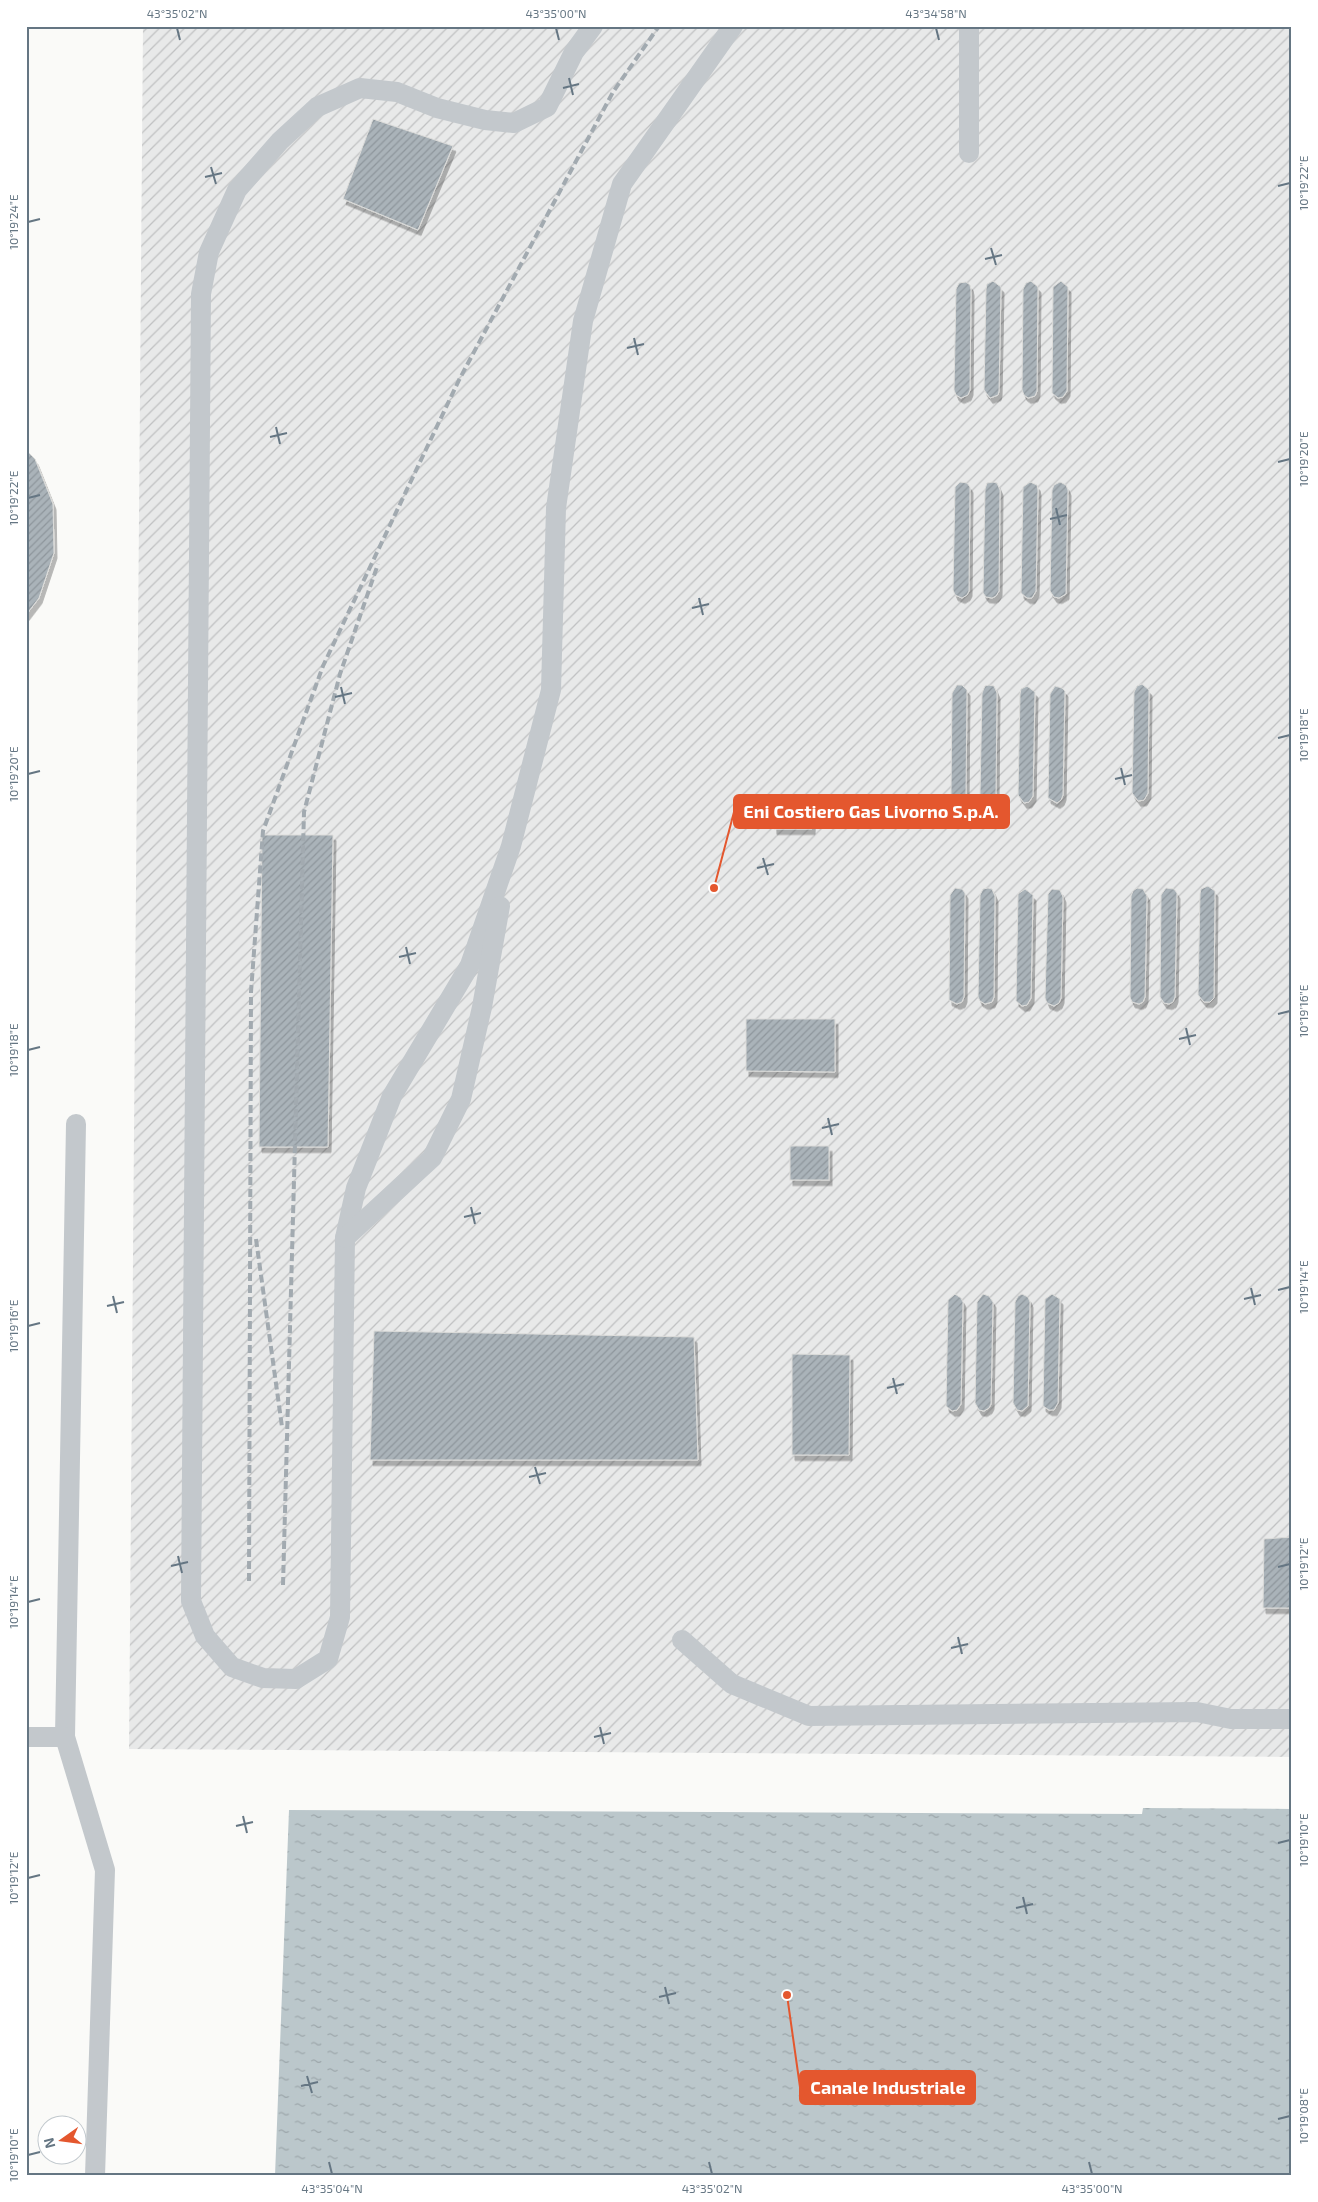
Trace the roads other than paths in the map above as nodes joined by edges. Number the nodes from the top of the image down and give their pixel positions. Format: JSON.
{"nodes":[{"id":1,"x":593,"y":26,"type":"edge"},
{"id":2,"x":733,"y":26,"type":"edge"},
{"id":3,"x":969,"y":26,"type":"edge"},
{"id":4,"x":969,"y":152,"type":"dead end"},
{"id":5,"x":510,"y":846,"type":"junction"},
{"id":6,"x":76,"y":1124,"type":"dead end"},
{"id":7,"x":345,"y":1238,"type":"junction"},
{"id":8,"x":682,"y":1640,"type":"dead end"},
{"id":9,"x":1292,"y":1719,"type":"edge"},
{"id":10,"x":26,"y":1737,"type":"edge"},
{"id":11,"x":65,"y":1738,"type":"junction"},
{"id":12,"x":95,"y":2176,"type":"edge"}],
"edges":[{"from":1,"to":7,"type":"lane"},
{"from":2,"to":5,"type":"lane"},
{"from":3,"to":4,"type":"lane"},
{"from":5,"to":7,"type":"lane"},
{"from":5,"to":7,"type":"lane"},
{"from":6,"to":11,"type":"lane"},
{"from":8,"to":9,"type":"lane"},
{"from":10,"to":11,"type":"lane"},
{"from":11,"to":12,"type":"lane"}]}
